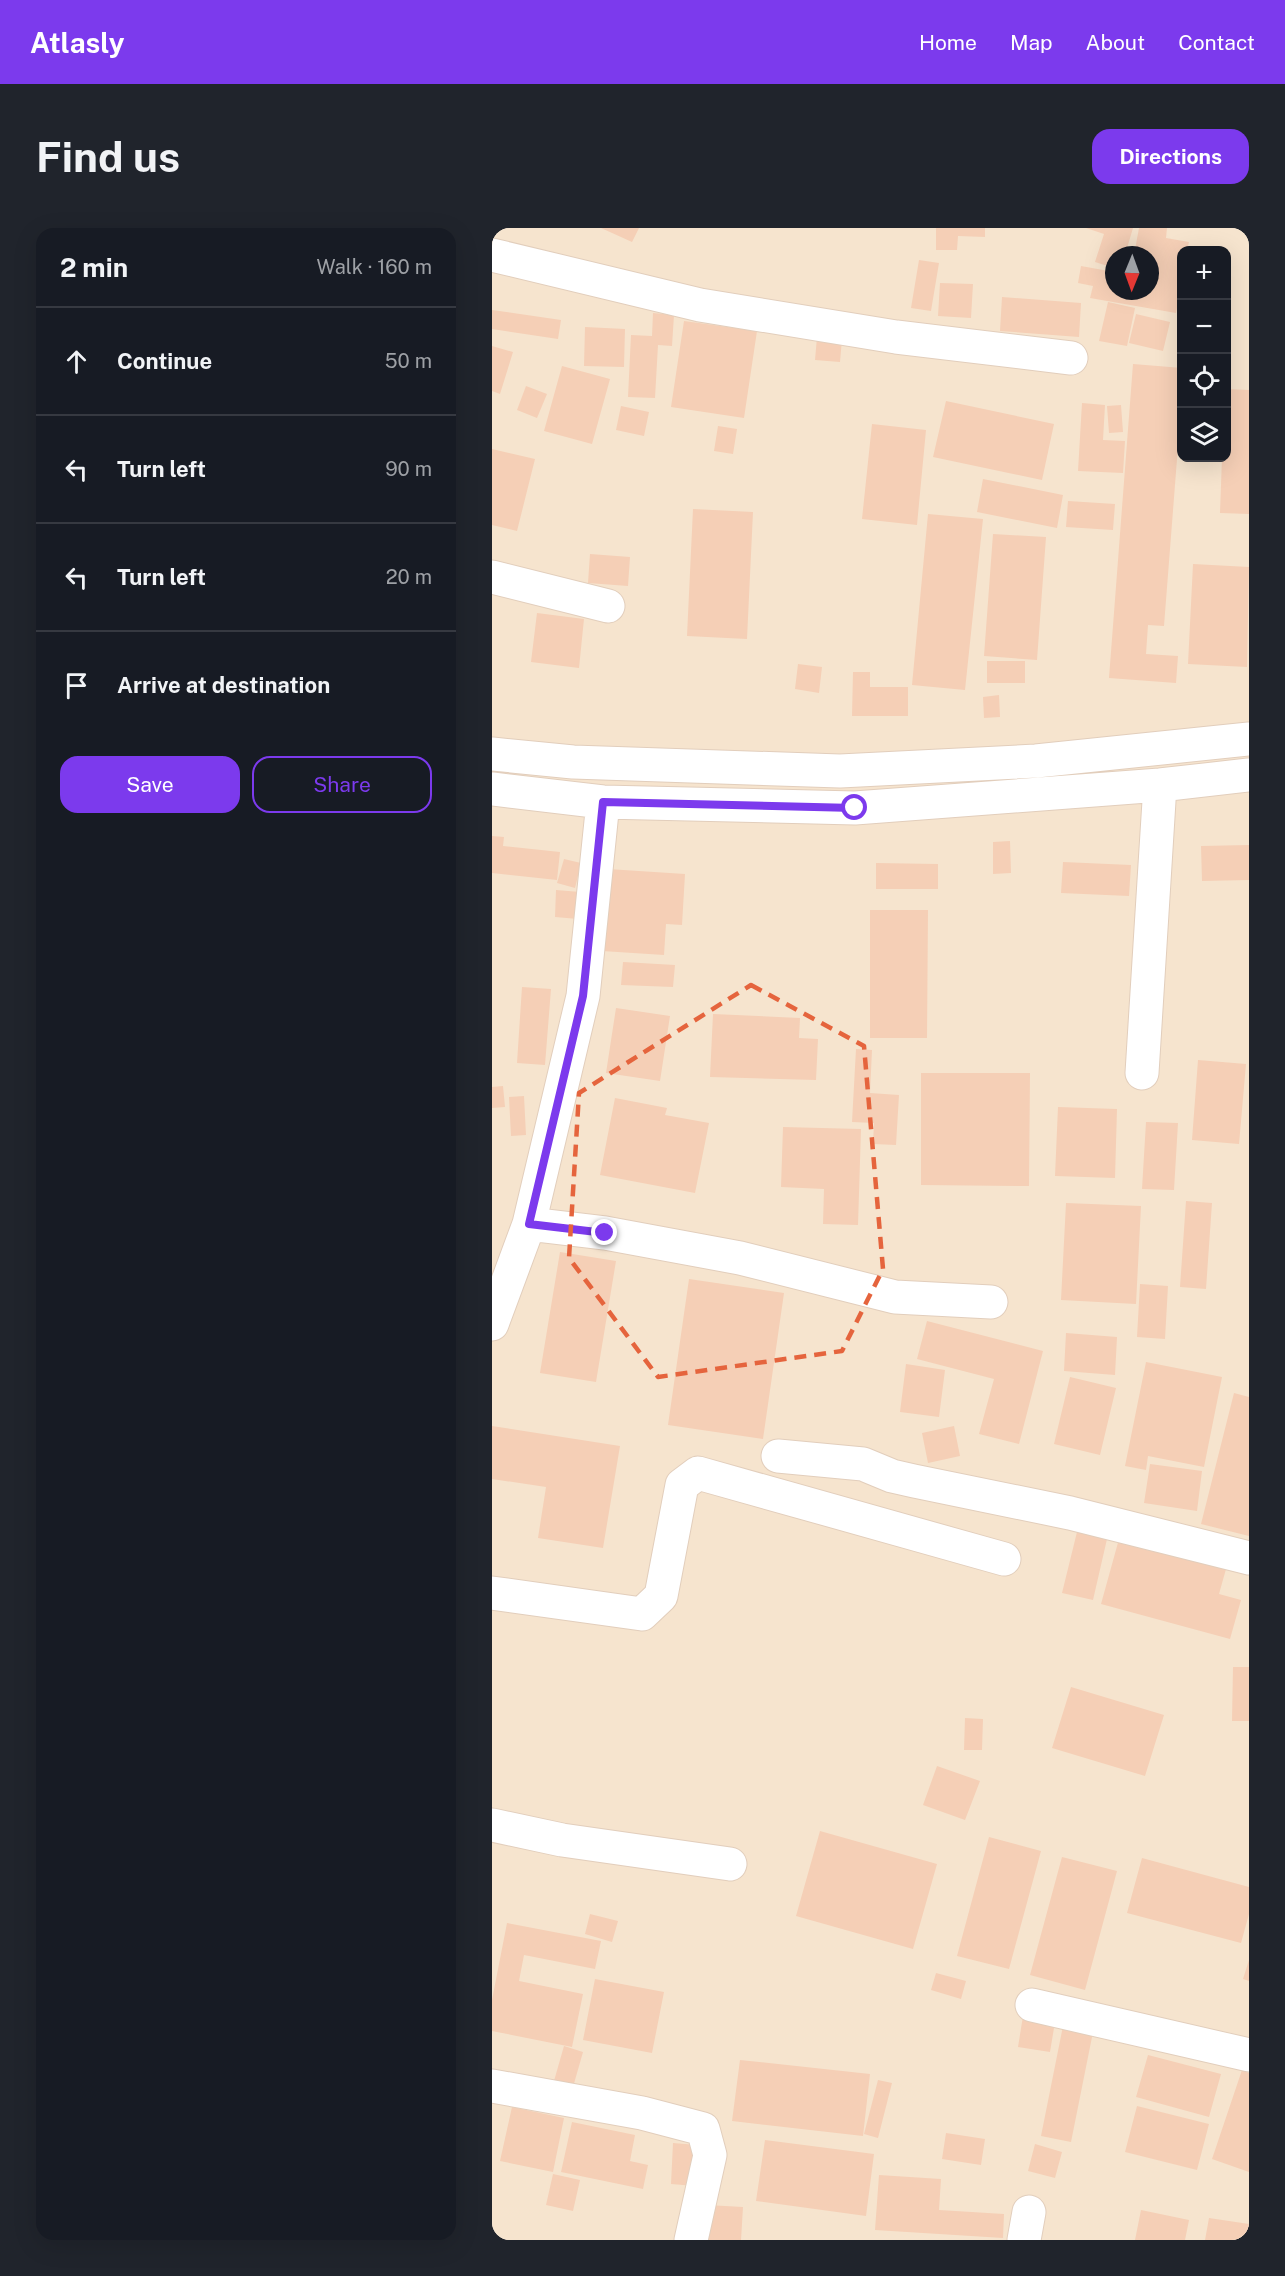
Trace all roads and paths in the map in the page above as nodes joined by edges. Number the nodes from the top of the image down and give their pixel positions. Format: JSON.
{"nodes":[{"id":1,"x":492,"y":255,"type":"edge"},
{"id":2,"x":1071,"y":358,"type":"dead end"},
{"id":3,"x":492,"y":577,"type":"edge"},
{"id":4,"x":608,"y":606,"type":"dead end"},
{"id":5,"x":1249,"y":739,"type":"edge"},
{"id":6,"x":492,"y":754,"type":"edge"},
{"id":7,"x":1249,"y":775,"type":"edge"},
{"id":8,"x":1160,"y":785,"type":"junction"},
{"id":9,"x":492,"y":789,"type":"edge"},
{"id":10,"x":603,"y":802,"type":"junction"},
{"id":11,"x":1142,"y":1073,"type":"dead end"},
{"id":12,"x":529,"y":1224,"type":"junction"},
{"id":13,"x":991,"y":1302,"type":"dead end"},
{"id":14,"x":492,"y":1324,"type":"edge"},
{"id":15,"x":778,"y":1456,"type":"dead end"},
{"id":16,"x":1249,"y":1558,"type":"edge"},
{"id":17,"x":1004,"y":1559,"type":"dead end"},
{"id":18,"x":492,"y":1593,"type":"edge"},
{"id":19,"x":492,"y":1825,"type":"edge"},
{"id":20,"x":730,"y":1864,"type":"dead end"},
{"id":21,"x":1032,"y":2005,"type":"dead end"},
{"id":22,"x":1249,"y":2055,"type":"edge"},
{"id":23,"x":492,"y":2086,"type":"edge"},
{"id":24,"x":691,"y":2240,"type":"edge"}],
"edges":[{"from":1,"to":2,"type":"street"},
{"from":3,"to":4,"type":"street"},
{"from":5,"to":6,"type":"street"},
{"from":7,"to":8,"type":"street"},
{"from":8,"to":10,"type":"street"},
{"from":8,"to":11,"type":"street"},
{"from":9,"to":10,"type":"street"},
{"from":10,"to":12,"type":"street"},
{"from":12,"to":13,"type":"street"},
{"from":12,"to":14,"type":"street"},
{"from":15,"to":16,"type":"street"},
{"from":17,"to":18,"type":"street"},
{"from":19,"to":20,"type":"street"},
{"from":21,"to":22,"type":"street"},
{"from":23,"to":24,"type":"street"}]}
